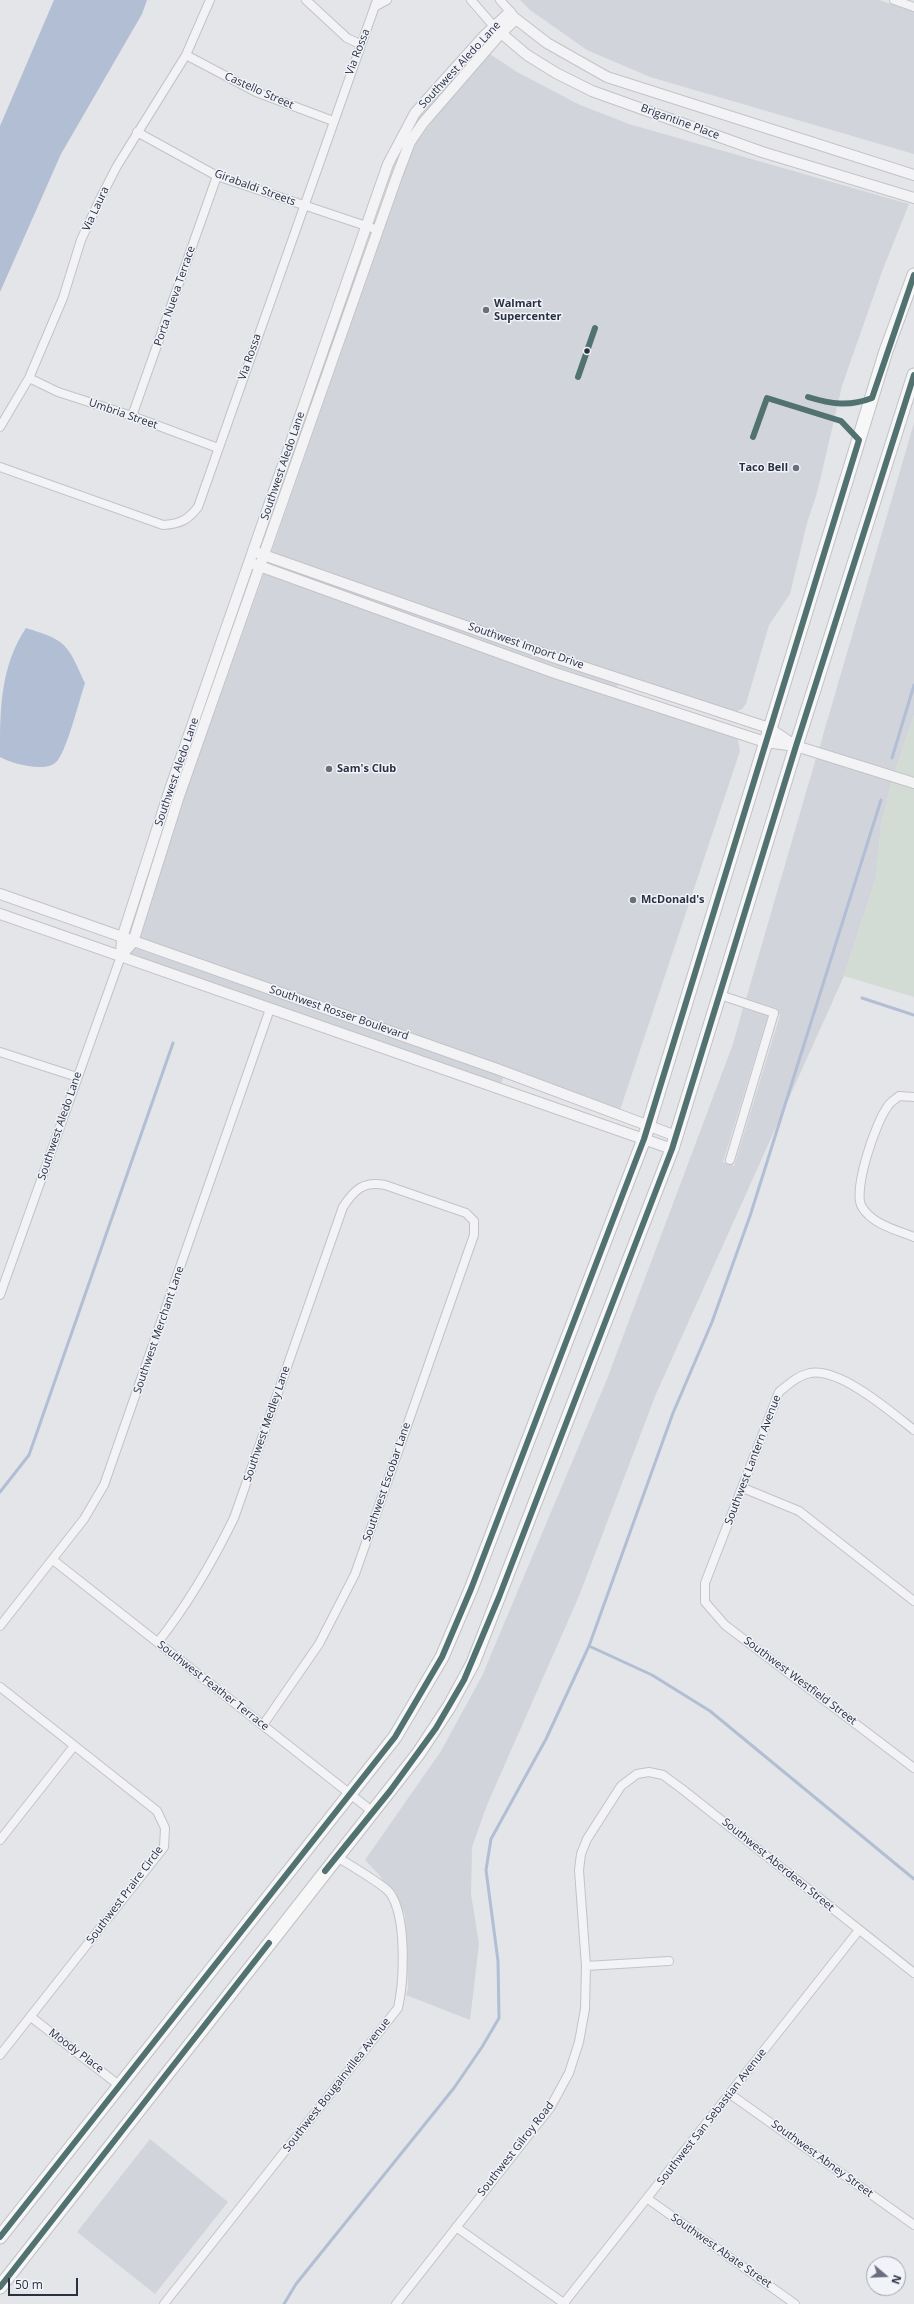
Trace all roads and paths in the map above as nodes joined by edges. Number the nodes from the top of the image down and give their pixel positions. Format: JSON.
{"nodes":[{"id":1,"x":210,"y":0,"type":"edge"},
{"id":2,"x":306,"y":0,"type":"edge"},
{"id":3,"x":387,"y":0,"type":"edge"},
{"id":4,"x":471,"y":0,"type":"edge"},
{"id":5,"x":500,"y":0,"type":"edge"},
{"id":6,"x":894,"y":0,"type":"edge"},
{"id":7,"x":377,"y":3,"type":"edge"},
{"id":8,"x":914,"y":7,"type":"edge"},
{"id":9,"x":513,"y":16,"type":"junction"},
{"id":10,"x":498,"y":30,"type":"junction"},
{"id":11,"x":360,"y":44,"type":"junction"},
{"id":12,"x":186,"y":55,"type":"junction"},
{"id":13,"x":333,"y":121,"type":"junction"},
{"id":14,"x":137,"y":132,"type":"junction"},
{"id":15,"x":914,"y":175,"type":"edge"},
{"id":16,"x":217,"y":176,"type":"junction"},
{"id":17,"x":914,"y":198,"type":"edge"},
{"id":18,"x":304,"y":205,"type":"junction"},
{"id":19,"x":366,"y":226,"type":"junction"},
{"id":20,"x":378,"y":230,"type":"junction"},
{"id":21,"x":914,"y":275,"type":"edge"},
{"id":22,"x":914,"y":375,"type":"edge"},
{"id":23,"x":29,"y":378,"type":"junction"},
{"id":24,"x":132,"y":416,"type":"junction"},
{"id":25,"x":0,"y":427,"type":"edge"},
{"id":26,"x":218,"y":448,"type":"junction"},
{"id":27,"x":0,"y":467,"type":"edge"},
{"id":28,"x":253,"y":551,"type":"junction"},
{"id":29,"x":264,"y":555,"type":"junction"},
{"id":30,"x":249,"y":562,"type":"junction"},
{"id":31,"x":260,"y":566,"type":"junction"},
{"id":32,"x":769,"y":728,"type":"junction"},
{"id":33,"x":765,"y":742,"type":"junction"},
{"id":34,"x":796,"y":746,"type":"junction"},
{"id":35,"x":914,"y":783,"type":"edge"},
{"id":36,"x":0,"y":894,"type":"edge"},
{"id":37,"x":0,"y":914,"type":"edge"},
{"id":38,"x":122,"y":938,"type":"junction"},
{"id":39,"x":133,"y":942,"type":"junction"},
{"id":40,"x":121,"y":956,"type":"junction"},
{"id":41,"x":720,"y":995,"type":"junction"},
{"id":42,"x":270,"y":1009,"type":"junction"},
{"id":43,"x":0,"y":1052,"type":"edge"},
{"id":44,"x":77,"y":1077,"type":"junction"},
{"id":45,"x":914,"y":1097,"type":"edge"},
{"id":46,"x":648,"y":1126,"type":"junction"},
{"id":47,"x":676,"y":1136,"type":"junction"},
{"id":48,"x":644,"y":1139,"type":"junction"},
{"id":49,"x":672,"y":1149,"type":"junction"},
{"id":50,"x":730,"y":1160,"type":"dead end"},
{"id":51,"x":474,"y":1221,"type":"joint"},
{"id":52,"x":914,"y":1237,"type":"edge"},
{"id":53,"x":0,"y":1295,"type":"edge"},
{"id":54,"x":914,"y":1430,"type":"edge"},
{"id":55,"x":743,"y":1488,"type":"junction"},
{"id":56,"x":53,"y":1560,"type":"junction"},
{"id":57,"x":705,"y":1583,"type":"joint"},
{"id":58,"x":914,"y":1601,"type":"edge"},
{"id":59,"x":0,"y":1626,"type":"edge"},
{"id":60,"x":158,"y":1642,"type":"junction"},
{"id":61,"x":0,"y":1687,"type":"edge"},
{"id":62,"x":263,"y":1725,"type":"junction"},
{"id":63,"x":74,"y":1746,"type":"junction"},
{"id":64,"x":914,"y":1768,"type":"edge"},
{"id":65,"x":637,"y":1774,"type":"joint"},
{"id":66,"x":351,"y":1794,"type":"junction"},
{"id":67,"x":373,"y":1812,"type":"junction"},
{"id":68,"x":0,"y":1840,"type":"edge"},
{"id":69,"x":337,"y":1857,"type":"junction"},
{"id":70,"x":859,"y":1930,"type":"junction"},
{"id":71,"x":669,"y":1961,"type":"dead end"},
{"id":72,"x":586,"y":1966,"type":"junction"},
{"id":73,"x":914,"y":1973,"type":"edge"},
{"id":74,"x":31,"y":2017,"type":"junction"},
{"id":75,"x":0,"y":2055,"type":"edge"},
{"id":76,"x":120,"y":2086,"type":"junction"},
{"id":77,"x":730,"y":2094,"type":"junction"},
{"id":78,"x":648,"y":2199,"type":"junction"},
{"id":79,"x":914,"y":2225,"type":"edge"},
{"id":80,"x":456,"y":2227,"type":"junction"},
{"id":81,"x":0,"y":2237,"type":"edge"},
{"id":82,"x":0,"y":2287,"type":"edge"},
{"id":83,"x":164,"y":2304,"type":"edge"},
{"id":84,"x":396,"y":2304,"type":"edge"},
{"id":85,"x":564,"y":2304,"type":"edge"},
{"id":86,"x":795,"y":2304,"type":"edge"}],
"edges":[{"from":1,"to":12,"type":"street","name":"Via Laura"},
{"from":2,"to":11,"type":"street"},
{"from":3,"to":7,"type":"street","name":"Via Rossa"},
{"from":4,"to":10,"type":"street","name":"Brigantine Place"},
{"from":5,"to":9,"type":"street","name":"Brigantine Place"},
{"from":6,"to":8,"type":"street"},
{"from":7,"to":11,"type":"street","name":"Via Rossa"},
{"from":9,"to":10,"type":"street","name":"Southwest Aledo Lane"},
{"from":9,"to":15,"type":"street","name":"Brigantine Place"},
{"from":10,"to":17,"type":"street","name":"Brigantine Place"},
{"from":10,"to":19,"type":"street","name":"Southwest Aledo Lane"},
{"from":10,"to":20,"type":"street","name":"Southwest Aledo Lane"},
{"from":11,"to":13,"type":"street","name":"Via Rossa"},
{"from":12,"to":13,"type":"street","name":"Castello Street"},
{"from":12,"to":14,"type":"street","name":"Via Laura"},
{"from":13,"to":18,"type":"street","name":"Via Rossa"},
{"from":14,"to":16,"type":"street","name":"Girabaldi Streets"},
{"from":14,"to":23,"type":"street","name":"Via Laura"},
{"from":16,"to":18,"type":"street","name":"Girabaldi Streets"},
{"from":16,"to":24,"type":"street","name":"Porta Nueva Terrace"},
{"from":18,"to":19,"type":"street","name":"Girabaldi Streets"},
{"from":18,"to":26,"type":"street","name":"Via Rossa"},
{"from":19,"to":20,"type":"street","name":"Girabaldi Streets"},
{"from":19,"to":28,"type":"street","name":"Southwest Aledo Lane"},
{"from":20,"to":29,"type":"street","name":"Southwest Aledo Lane"},
{"from":21,"to":32,"type":"main road"},
{"from":22,"to":34,"type":"main road"},
{"from":23,"to":24,"type":"street","name":"Umbria Street"},
{"from":23,"to":25,"type":"street","name":"Via Laura"},
{"from":24,"to":26,"type":"street","name":"Umbria Street"},
{"from":26,"to":27,"type":"street","name":"Via Rossa"},
{"from":28,"to":29,"type":"street","name":"Southwest Import Drive"},
{"from":28,"to":30,"type":"street","name":"Southwest Aledo Lane"},
{"from":29,"to":31,"type":"street","name":"Southwest Aledo Lane"},
{"from":29,"to":32,"type":"street","name":"Southwest Import Drive"},
{"from":30,"to":31,"type":"street","name":"Southwest Import Drive"},
{"from":30,"to":38,"type":"street","name":"Southwest Aledo Lane"},
{"from":31,"to":33,"type":"street","name":"Southwest Import Drive"},
{"from":31,"to":39,"type":"street","name":"Southwest Aledo Lane"},
{"from":32,"to":33,"type":"main road"},
{"from":32,"to":34,"type":"street","name":"Southwest Import Drive"},
{"from":33,"to":34,"type":"street","name":"Southwest Import Drive"},
{"from":33,"to":46,"type":"main road"},
{"from":34,"to":35,"type":"street","name":"Southwest Import Drive"},
{"from":34,"to":41,"type":"main road"},
{"from":36,"to":38,"type":"street","name":"Southwest Rosser Boulevard"},
{"from":37,"to":40,"type":"street","name":"Southwest Rosser Boulevard"},
{"from":38,"to":39,"type":"street","name":"Southwest Rosser Boulevard"},
{"from":38,"to":40,"type":"street","name":"Southwest Aledo Lane"},
{"from":39,"to":40,"type":"street","name":"Southwest Aledo Lane"},
{"from":39,"to":46,"type":"street","name":"Southwest Rosser Boulevard"},
{"from":40,"to":42,"type":"street","name":"Southwest Rosser Boulevard"},
{"from":40,"to":44,"type":"street","name":"Southwest Aledo Lane"},
{"from":41,"to":47,"type":"main road"},
{"from":41,"to":50,"type":"street"},
{"from":42,"to":48,"type":"street","name":"Southwest Rosser Boulevard"},
{"from":42,"to":56,"type":"street","name":"Southwest Merchant Lane"},
{"from":43,"to":44,"type":"street"},
{"from":44,"to":53,"type":"street","name":"Southwest Aledo Lane"},
{"from":45,"to":52,"type":"street"},
{"from":46,"to":47,"type":"street","name":"Southwest Rosser Boulevard"},
{"from":46,"to":48,"type":"main road"},
{"from":47,"to":49,"type":"main road"},
{"from":48,"to":49,"type":"street","name":"Southwest Rosser Boulevard"},
{"from":48,"to":66,"type":"main road"},
{"from":49,"to":67,"type":"main road"},
{"from":51,"to":60,"type":"street","name":"Southwest Medley Lane"},
{"from":51,"to":62,"type":"street","name":"Southwest Escobar Lane"},
{"from":54,"to":55,"type":"street","name":"Southwest Lantern Avenue"},
{"from":55,"to":57,"type":"street","name":"Southwest Lantern Avenue"},
{"from":55,"to":58,"type":"street"},
{"from":56,"to":59,"type":"street","name":"Southwest Merchant Lane"},
{"from":56,"to":60,"type":"street","name":"Southwest Feather Terrace"},
{"from":57,"to":64,"type":"street","name":"Southwest Westfield Street"},
{"from":60,"to":62,"type":"street","name":"Southwest Feather Terrace"},
{"from":61,"to":63,"type":"street","name":"Southwest Praire Circle"},
{"from":62,"to":66,"type":"street","name":"Southwest Feather Terrace"},
{"from":63,"to":68,"type":"street"},
{"from":63,"to":74,"type":"street","name":"Southwest Praire Circle"},
{"from":65,"to":70,"type":"street","name":"Southwest Aberdeen Street"},
{"from":65,"to":72,"type":"street","name":"Southwest Gilroy Road"},
{"from":66,"to":67,"type":"street","name":"Southwest Feather Terrace"},
{"from":66,"to":76,"type":"main road"},
{"from":67,"to":69,"type":"main road"},
{"from":69,"to":82,"type":"main road"},
{"from":69,"to":83,"type":"street","name":"Southwest Bougainvillea Avenue"},
{"from":70,"to":73,"type":"street","name":"Southwest Aberdeen Street"},
{"from":70,"to":77,"type":"street","name":"Southwest San Sebastian Avenue"},
{"from":71,"to":72,"type":"street"},
{"from":72,"to":80,"type":"street","name":"Southwest Gilroy Road"},
{"from":74,"to":75,"type":"street","name":"Southwest Praire Circle"},
{"from":74,"to":76,"type":"street","name":"Moody Place"},
{"from":76,"to":81,"type":"main road"},
{"from":77,"to":78,"type":"street","name":"Southwest San Sebastian Avenue"},
{"from":77,"to":79,"type":"street","name":"Southwest Abney Street"},
{"from":78,"to":85,"type":"street","name":"Southwest San Sebastian Avenue"},
{"from":78,"to":86,"type":"street","name":"Southwest Abate Street"},
{"from":80,"to":84,"type":"street","name":"Southwest Gilroy Road"},
{"from":80,"to":85,"type":"street"}]}
